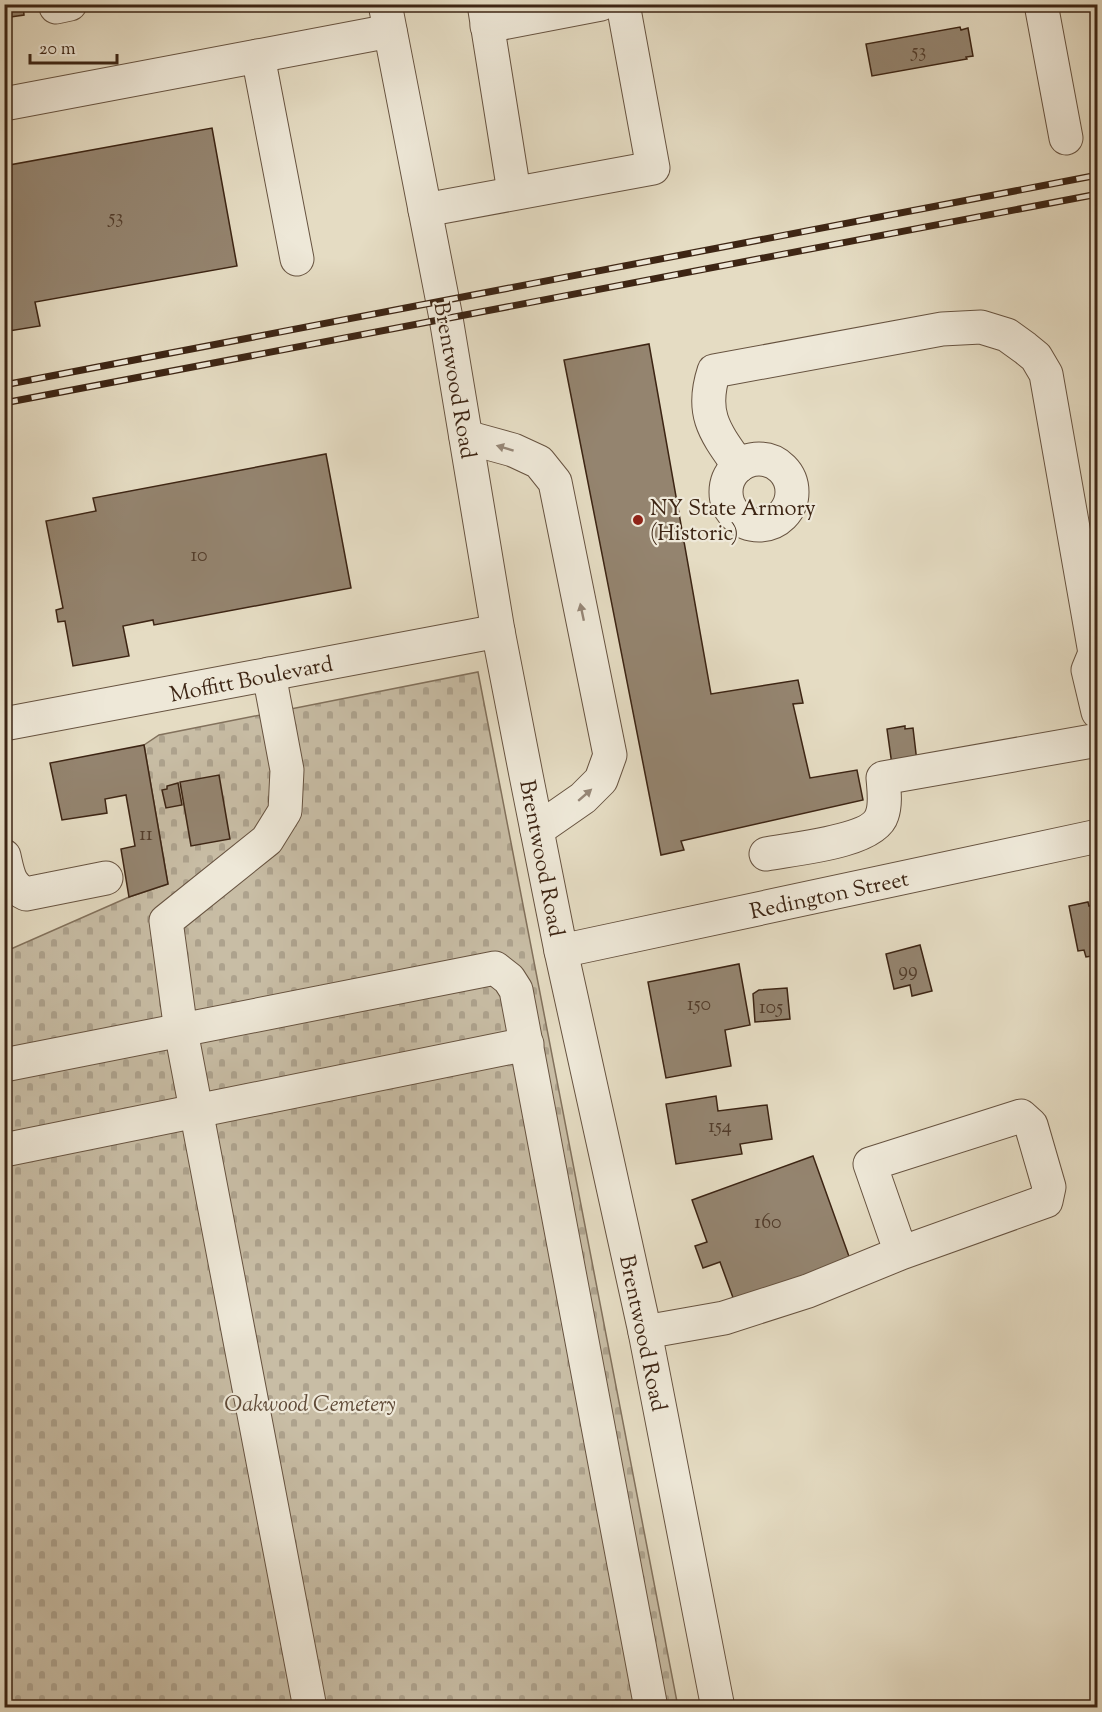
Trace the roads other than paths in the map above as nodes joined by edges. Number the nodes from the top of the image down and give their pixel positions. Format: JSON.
{"nodes":[{"id":1,"x":601,"y":4,"type":"edge"},
{"id":2,"x":623,"y":4,"type":"edge"},
{"id":3,"x":1041,"y":4,"type":"edge"},
{"id":4,"x":485,"y":16,"type":"edge"},
{"id":5,"x":388,"y":18,"type":"edge"},
{"id":6,"x":258,"y":56,"type":"junction"},
{"id":7,"x":4,"y":104,"type":"edge"},
{"id":8,"x":1066,"y":138,"type":"dead end"},
{"id":9,"x":514,"y":192,"type":"junction"},
{"id":10,"x":425,"y":210,"type":"junction"},
{"id":11,"x":297,"y":258,"type":"dead end"},
{"id":12,"x":466,"y":437,"type":"junction"},
{"id":13,"x":739,"y":466,"type":"dead end"},
{"id":14,"x":498,"y":631,"type":"junction"},
{"id":15,"x":1096,"y":654,"type":"edge"},
{"id":16,"x":269,"y":674,"type":"junction"},
{"id":17,"x":1098,"y":712,"type":"edge"},
{"id":18,"x":4,"y":724,"type":"edge"},
{"id":19,"x":1098,"y":740,"type":"edge"},
{"id":20,"x":537,"y":830,"type":"junction"},
{"id":21,"x":1098,"y":836,"type":"edge"},
{"id":22,"x":766,"y":854,"type":"dead end"},
{"id":23,"x":4,"y":856,"type":"edge"},
{"id":24,"x":106,"y":878,"type":"dead end"},
{"id":25,"x":561,"y":951,"type":"junction"},
{"id":26,"x":181,"y":1031,"type":"junction"},
{"id":27,"x":527,"y":1044,"type":"junction"},
{"id":28,"x":4,"y":1065,"type":"edge"},
{"id":29,"x":196,"y":1111,"type":"junction"},
{"id":30,"x":4,"y":1150,"type":"edge"},
{"id":31,"x":901,"y":1253,"type":"junction"},
{"id":32,"x":645,"y":1332,"type":"junction"},
{"id":33,"x":310,"y":1707,"type":"edge"},
{"id":34,"x":651,"y":1707,"type":"edge"},
{"id":35,"x":718,"y":1707,"type":"edge"}],
"edges":[{"from":1,"to":4,"type":"street"},
{"from":2,"to":9,"type":"street"},
{"from":3,"to":8,"type":"street"},
{"from":4,"to":9,"type":"street"},
{"from":5,"to":6,"type":"street"},
{"from":5,"to":10,"type":"street","name":"Brentwood Road"},
{"from":6,"to":7,"type":"street"},
{"from":6,"to":11,"type":"street"},
{"from":9,"to":10,"type":"street"},
{"from":10,"to":12,"type":"street","name":"Brentwood Road"},
{"from":12,"to":14,"type":"street","name":"Brentwood Road"},
{"from":20,"to":12,"type":"street","one_way":true},
{"from":13,"to":15,"type":"street"},
{"from":14,"to":16,"type":"street","name":"Moffitt Boulevard"},
{"from":14,"to":20,"type":"street","name":"Brentwood Road"},
{"from":15,"to":17,"type":"street"},
{"from":16,"to":18,"type":"street","name":"Moffitt Boulevard"},
{"from":16,"to":26,"type":"street"},
{"from":19,"to":22,"type":"street"},
{"from":20,"to":25,"type":"street","name":"Brentwood Road"},
{"from":21,"to":25,"type":"street","name":"Redington Street"},
{"from":23,"to":24,"type":"street"},
{"from":25,"to":32,"type":"street","name":"Brentwood Road"},
{"from":26,"to":27,"type":"street"},
{"from":26,"to":28,"type":"street"},
{"from":26,"to":29,"type":"street"},
{"from":27,"to":29,"type":"street"},
{"from":27,"to":34,"type":"street"},
{"from":29,"to":30,"type":"street"},
{"from":29,"to":33,"type":"street"},
{"from":31,"to":31,"type":"street"},
{"from":31,"to":32,"type":"street"},
{"from":32,"to":35,"type":"street","name":"Brentwood Road"}]}
